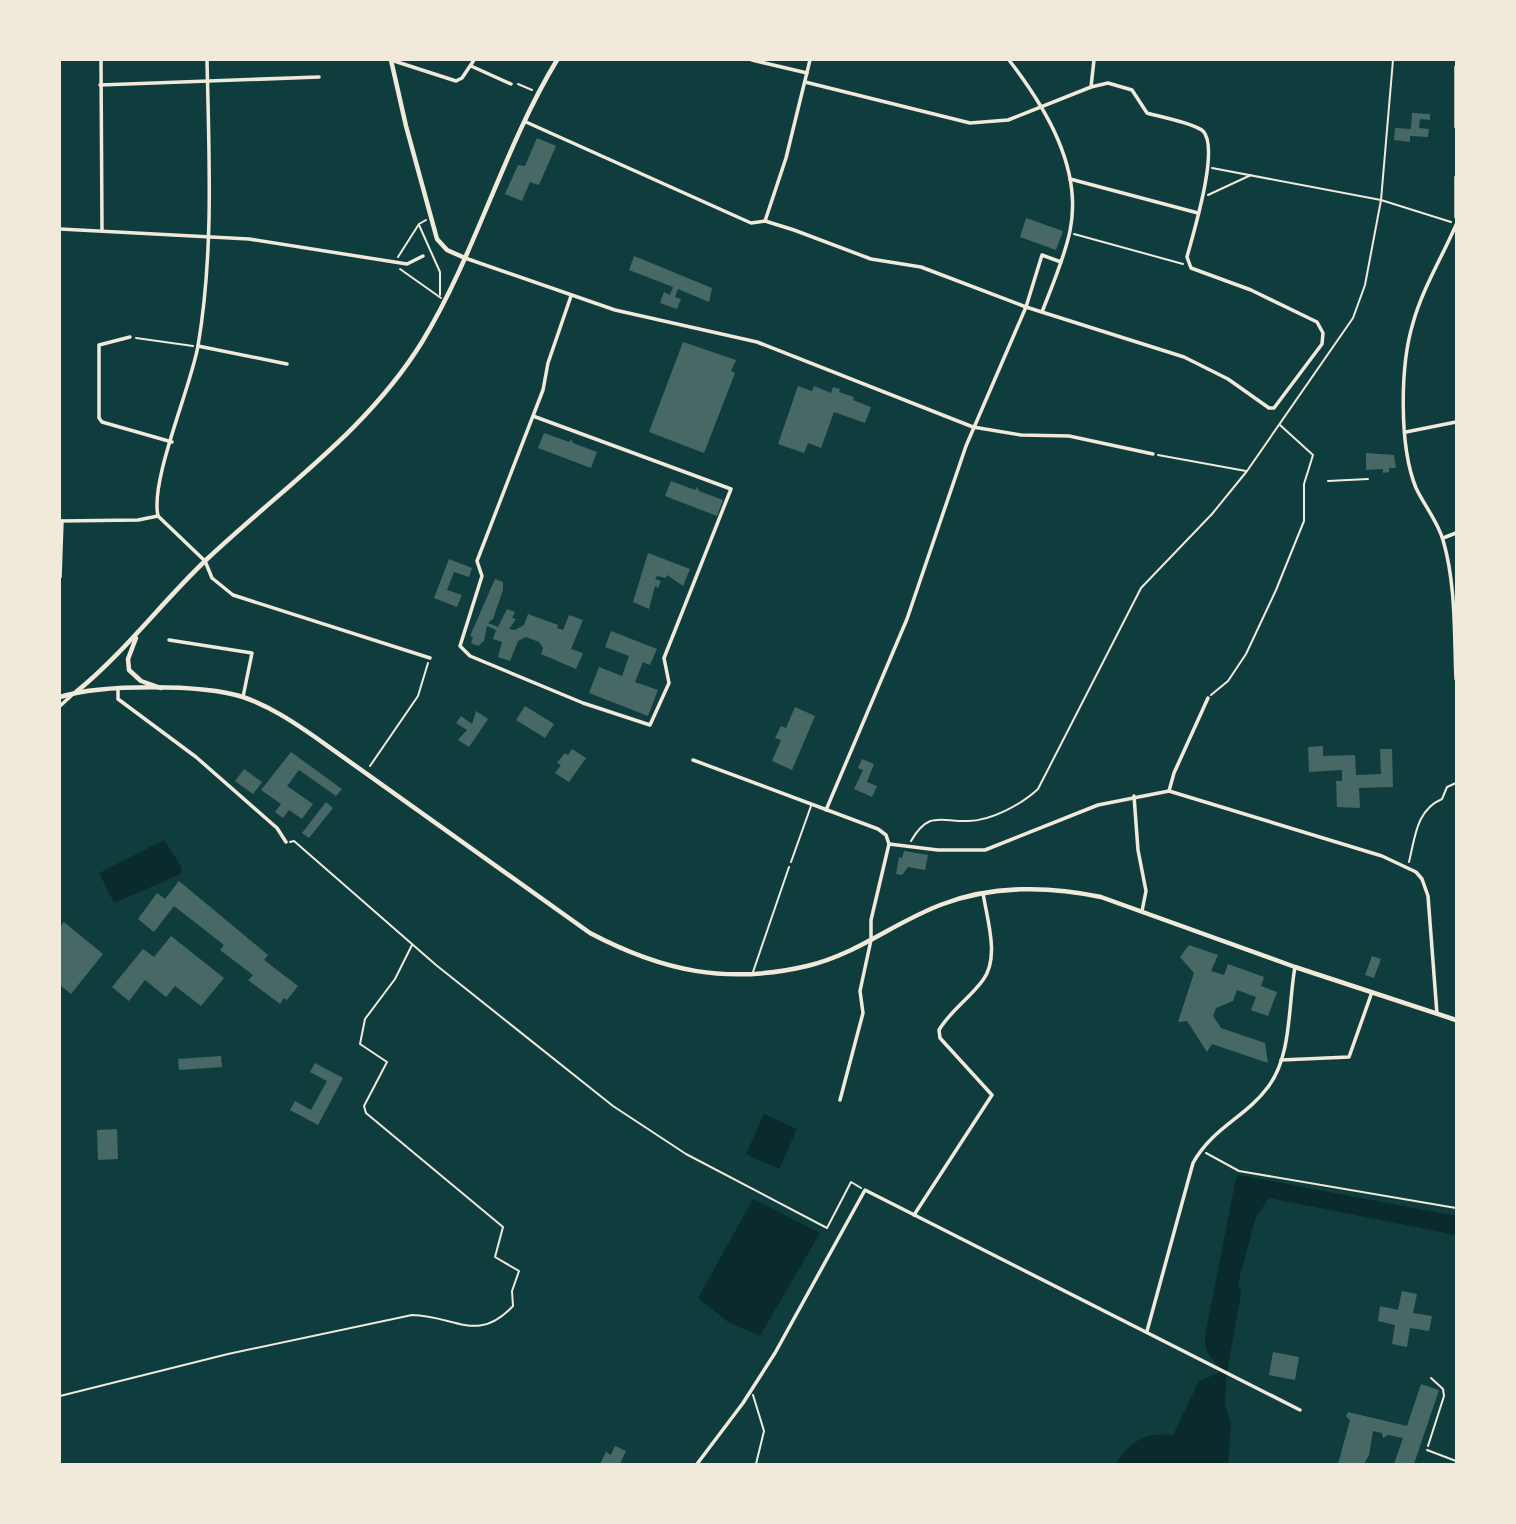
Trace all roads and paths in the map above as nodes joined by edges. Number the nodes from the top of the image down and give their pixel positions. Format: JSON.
{"nodes":[{"id":1,"x":101,"y":60,"type":"edge"},
{"id":2,"x":207,"y":60,"type":"edge"},
{"id":3,"x":391,"y":60,"type":"edge"},
{"id":4,"x":474,"y":60,"type":"edge"},
{"id":5,"x":557,"y":60,"type":"edge"},
{"id":6,"x":752,"y":60,"type":"edge"},
{"id":7,"x":810,"y":60,"type":"edge"},
{"id":8,"x":1009,"y":60,"type":"edge"},
{"id":9,"x":1094,"y":60,"type":"edge"},
{"id":10,"x":1393,"y":60,"type":"edge"},
{"id":11,"x":471,"y":66,"type":"junction"},
{"id":12,"x":1457,"y":67,"type":"edge"},
{"id":13,"x":807,"y":73,"type":"junction"},
{"id":14,"x":319,"y":77,"type":"dead end"},
{"id":15,"x":208,"y":81,"type":"junction"},
{"id":16,"x":805,"y":82,"type":"junction"},
{"id":17,"x":511,"y":84,"type":"joint"},
{"id":18,"x":100,"y":85,"type":"junction"},
{"id":19,"x":1091,"y":87,"type":"junction"},
{"id":20,"x":539,"y":93,"type":"junction"},
{"id":21,"x":1042,"y":107,"type":"junction"},
{"id":22,"x":526,"y":122,"type":"junction"},
{"id":23,"x":1457,"y":127,"type":"edge"},
{"id":24,"x":1207,"y":167,"type":"junction"},
{"id":25,"x":1251,"y":175,"type":"junction"},
{"id":26,"x":1457,"y":177,"type":"edge"},
{"id":27,"x":1070,"y":179,"type":"junction"},
{"id":28,"x":1201,"y":197,"type":"junction"},
{"id":29,"x":1381,"y":200,"type":"junction"},
{"id":30,"x":1198,"y":213,"type":"junction"},
{"id":31,"x":1457,"y":217,"type":"edge"},
{"id":32,"x":765,"y":221,"type":"junction"},
{"id":33,"x":419,"y":224,"type":"dead end"},
{"id":34,"x":1457,"y":224,"type":"edge"},
{"id":35,"x":60,"y":229,"type":"edge"},
{"id":36,"x":102,"y":230,"type":"junction"},
{"id":37,"x":1070,"y":233,"type":"junction"},
{"id":38,"x":209,"y":236,"type":"junction"},
{"id":39,"x":423,"y":256,"type":"dead end"},
{"id":40,"x":465,"y":258,"type":"junction"},
{"id":41,"x":1060,"y":262,"type":"junction"},
{"id":42,"x":1187,"y":263,"type":"junction"},
{"id":43,"x":440,"y":296,"type":"dead end"},
{"id":44,"x":571,"y":296,"type":"junction"},
{"id":45,"x":1026,"y":307,"type":"junction"},
{"id":46,"x":1042,"y":312,"type":"junction"},
{"id":47,"x":130,"y":337,"type":"joint"},
{"id":48,"x":198,"y":346,"type":"junction"},
{"id":49,"x":287,"y":364,"type":"dead end"},
{"id":50,"x":533,"y":416,"type":"junction"},
{"id":51,"x":1457,"y":422,"type":"edge"},
{"id":52,"x":1280,"y":425,"type":"junction"},
{"id":53,"x":973,"y":428,"type":"junction"},
{"id":54,"x":1406,"y":432,"type":"junction"},
{"id":55,"x":172,"y":442,"type":"junction"},
{"id":56,"x":1153,"y":454,"type":"joint"},
{"id":57,"x":1247,"y":471,"type":"junction"},
{"id":58,"x":1368,"y":479,"type":"dead end"},
{"id":59,"x":1328,"y":481,"type":"dead end"},
{"id":60,"x":158,"y":516,"type":"junction"},
{"id":61,"x":61,"y":521,"type":"edge"},
{"id":62,"x":1457,"y":533,"type":"edge"},
{"id":63,"x":1443,"y":538,"type":"junction"},
{"id":64,"x":205,"y":561,"type":"junction"},
{"id":65,"x":60,"y":578,"type":"edge"},
{"id":66,"x":138,"y":634,"type":"junction"},
{"id":67,"x":169,"y":640,"type":"dead end"},
{"id":68,"x":1455,"y":644,"type":"edge"},
{"id":69,"x":430,"y":658,"type":"joint"},
{"id":70,"x":1457,"y":679,"type":"edge"},
{"id":71,"x":118,"y":689,"type":"junction"},
{"id":72,"x":169,"y":690,"type":"junction"},
{"id":73,"x":75,"y":692,"type":"junction"},
{"id":74,"x":243,"y":697,"type":"junction"},
{"id":75,"x":60,"y":698,"type":"edge"},
{"id":76,"x":1208,"y":698,"type":"joint"},
{"id":77,"x":60,"y":706,"type":"edge"},
{"id":78,"x":693,"y":760,"type":"dead end"},
{"id":79,"x":365,"y":773,"type":"junction"},
{"id":80,"x":1457,"y":783,"type":"edge"},
{"id":81,"x":1169,"y":791,"type":"junction"},
{"id":82,"x":1134,"y":796,"type":"junction"},
{"id":83,"x":812,"y":805,"type":"junction"},
{"id":84,"x":826,"y":810,"type":"junction"},
{"id":85,"x":286,"y":842,"type":"joint"},
{"id":86,"x":889,"y":844,"type":"junction"},
{"id":87,"x":909,"y":845,"type":"junction"},
{"id":88,"x":791,"y":862,"type":"dead end"},
{"id":89,"x":789,"y":867,"type":"dead end"},
{"id":90,"x":1408,"y":867,"type":"junction"},
{"id":91,"x":983,"y":893,"type":"junction"},
{"id":92,"x":1142,"y":912,"type":"junction"},
{"id":93,"x":871,"y":940,"type":"junction"},
{"id":94,"x":412,"y":945,"type":"junction"},
{"id":95,"x":1295,"y":967,"type":"junction"},
{"id":96,"x":752,"y":975,"type":"junction"},
{"id":97,"x":1372,"y":992,"type":"junction"},
{"id":98,"x":1437,"y":1014,"type":"junction"},
{"id":99,"x":1457,"y":1020,"type":"edge"},
{"id":100,"x":1281,"y":1060,"type":"junction"},
{"id":101,"x":840,"y":1100,"type":"dead end"},
{"id":102,"x":1200,"y":1150,"type":"junction"},
{"id":103,"x":865,"y":1190,"type":"junction"},
{"id":104,"x":1457,"y":1208,"type":"edge"},
{"id":105,"x":914,"y":1215,"type":"junction"},
{"id":106,"x":1147,"y":1331,"type":"junction"},
{"id":107,"x":1431,"y":1378,"type":"dead end"},
{"id":108,"x":752,"y":1391,"type":"junction"},
{"id":109,"x":60,"y":1396,"type":"edge"},
{"id":110,"x":1300,"y":1410,"type":"dead end"},
{"id":111,"x":1427,"y":1450,"type":"joint"},
{"id":112,"x":1457,"y":1461,"type":"edge"},
{"id":113,"x":697,"y":1465,"type":"edge"},
{"id":114,"x":756,"y":1465,"type":"edge"}],
"edges":[{"from":1,"to":18,"type":"street"},
{"from":2,"to":15,"type":"street"},
{"from":3,"to":11,"type":"street"},
{"from":3,"to":40,"type":"street"},
{"from":4,"to":11,"type":"street"},
{"from":5,"to":20,"type":"street"},
{"from":6,"to":13,"type":"street"},
{"from":7,"to":13,"type":"street"},
{"from":8,"to":21,"type":"street"},
{"from":9,"to":19,"type":"street"},
{"from":10,"to":29,"type":"path"},
{"from":11,"to":17,"type":"street"},
{"from":12,"to":23,"type":"street"},
{"from":13,"to":16,"type":"street"},
{"from":14,"to":15,"type":"street"},
{"from":15,"to":18,"type":"street"},
{"from":15,"to":38,"type":"street"},
{"from":16,"to":21,"type":"street"},
{"from":16,"to":32,"type":"street"},
{"from":17,"to":20,"type":"path"},
{"from":18,"to":36,"type":"street"},
{"from":19,"to":21,"type":"street"},
{"from":19,"to":24,"type":"street"},
{"from":20,"to":22,"type":"street"},
{"from":21,"to":27,"type":"street"},
{"from":22,"to":32,"type":"street"},
{"from":22,"to":40,"type":"street"},
{"from":24,"to":25,"type":"path"},
{"from":24,"to":28,"type":"street"},
{"from":25,"to":28,"type":"path"},
{"from":25,"to":29,"type":"path"},
{"from":26,"to":31,"type":"street"},
{"from":27,"to":30,"type":"street"},
{"from":27,"to":37,"type":"street"},
{"from":28,"to":30,"type":"street"},
{"from":29,"to":34,"type":"path"},
{"from":29,"to":52,"type":"path"},
{"from":30,"to":42,"type":"street"},
{"from":32,"to":45,"type":"street"},
{"from":33,"to":43,"type":"path"},
{"from":34,"to":54,"type":"street"},
{"from":35,"to":36,"type":"street"},
{"from":36,"to":38,"type":"street"},
{"from":37,"to":41,"type":"street"},
{"from":37,"to":42,"type":"path"},
{"from":38,"to":39,"type":"street"},
{"from":38,"to":48,"type":"street"},
{"from":40,"to":44,"type":"street"},
{"from":40,"to":64,"type":"street"},
{"from":41,"to":45,"type":"street"},
{"from":41,"to":46,"type":"street"},
{"from":42,"to":46,"type":"street"},
{"from":44,"to":50,"type":"street"},
{"from":44,"to":53,"type":"street"},
{"from":45,"to":46,"type":"street"},
{"from":45,"to":53,"type":"street"},
{"from":47,"to":48,"type":"path"},
{"from":47,"to":55,"type":"street"},
{"from":48,"to":49,"type":"street"},
{"from":48,"to":55,"type":"street"},
{"from":50,"to":50,"type":"street"},
{"from":51,"to":54,"type":"street"},
{"from":52,"to":57,"type":"path"},
{"from":52,"to":76,"type":"path"},
{"from":53,"to":56,"type":"street"},
{"from":53,"to":84,"type":"street"},
{"from":54,"to":63,"type":"street"},
{"from":55,"to":60,"type":"street"},
{"from":56,"to":57,"type":"path"},
{"from":57,"to":87,"type":"path"},
{"from":58,"to":59,"type":"path"},
{"from":60,"to":61,"type":"street"},
{"from":60,"to":64,"type":"street"},
{"from":61,"to":65,"type":"street"},
{"from":62,"to":63,"type":"street"},
{"from":63,"to":68,"type":"street"},
{"from":64,"to":66,"type":"street"},
{"from":64,"to":69,"type":"street"},
{"from":66,"to":72,"type":"street"},
{"from":66,"to":73,"type":"street"},
{"from":67,"to":74,"type":"street"},
{"from":68,"to":70,"type":"street"},
{"from":69,"to":79,"type":"path"},
{"from":71,"to":72,"type":"street"},
{"from":71,"to":73,"type":"street"},
{"from":71,"to":85,"type":"street"},
{"from":72,"to":74,"type":"street"},
{"from":73,"to":75,"type":"street"},
{"from":73,"to":77,"type":"street"},
{"from":74,"to":79,"type":"street"},
{"from":76,"to":81,"type":"street"},
{"from":78,"to":83,"type":"street"},
{"from":79,"to":96,"type":"street"},
{"from":80,"to":90,"type":"path"},
{"from":81,"to":82,"type":"street"},
{"from":81,"to":90,"type":"street"},
{"from":82,"to":87,"type":"street"},
{"from":82,"to":92,"type":"street"},
{"from":83,"to":84,"type":"street"},
{"from":83,"to":88,"type":"lane"},
{"from":84,"to":86,"type":"street"},
{"from":85,"to":94,"type":"path"},
{"from":86,"to":87,"type":"street"},
{"from":86,"to":93,"type":"street"},
{"from":89,"to":96,"type":"lane"},
{"from":90,"to":98,"type":"street"},
{"from":91,"to":92,"type":"street"},
{"from":91,"to":93,"type":"street"},
{"from":91,"to":105,"type":"street"},
{"from":92,"to":95,"type":"street"},
{"from":93,"to":96,"type":"street"},
{"from":93,"to":101,"type":"street"},
{"from":94,"to":103,"type":"path"},
{"from":94,"to":109,"type":"path"},
{"from":95,"to":97,"type":"street"},
{"from":95,"to":100,"type":"street"},
{"from":97,"to":98,"type":"street"},
{"from":97,"to":100,"type":"street"},
{"from":98,"to":99,"type":"street"},
{"from":100,"to":102,"type":"street"},
{"from":102,"to":104,"type":"path"},
{"from":102,"to":106,"type":"street"},
{"from":103,"to":105,"type":"street"},
{"from":103,"to":108,"type":"street"},
{"from":105,"to":106,"type":"street"},
{"from":106,"to":110,"type":"street"},
{"from":107,"to":111,"type":"path"},
{"from":108,"to":113,"type":"street"},
{"from":108,"to":114,"type":"path"},
{"from":111,"to":112,"type":"lane"}]}
